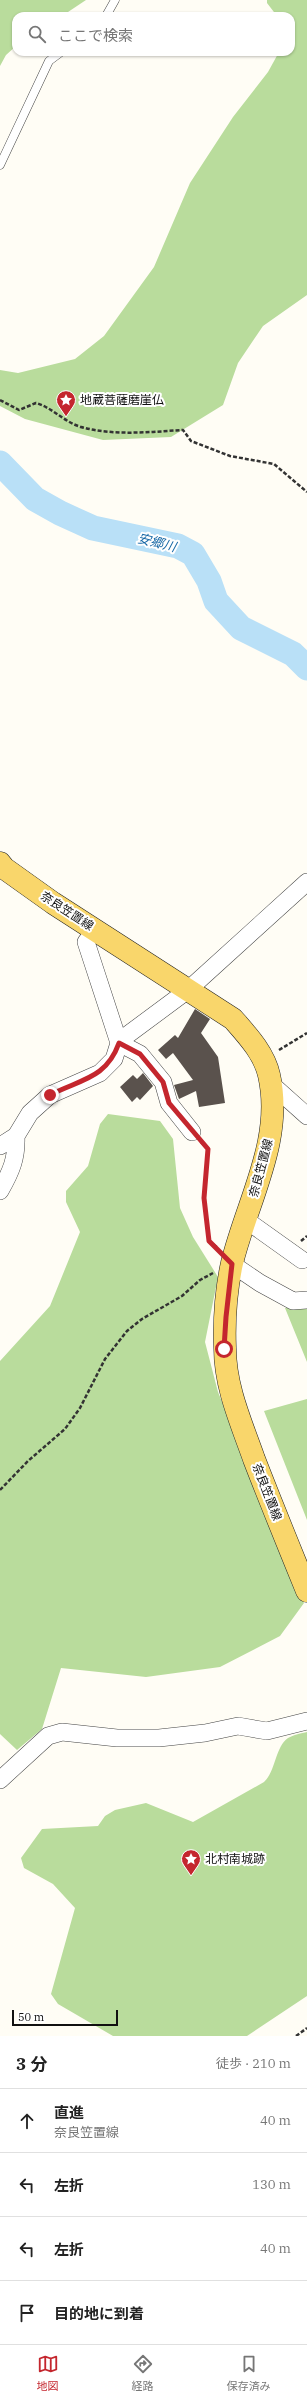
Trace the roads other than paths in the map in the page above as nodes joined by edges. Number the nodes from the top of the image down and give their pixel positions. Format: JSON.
{"nodes":[{"id":1,"x":115,"y":0,"type":"edge"},
{"id":2,"x":108,"y":12,"type":"edge"},
{"id":3,"x":56,"y":56,"type":"edge"},
{"id":4,"x":0,"y":165,"type":"edge"},
{"id":5,"x":0,"y":863,"type":"edge"},
{"id":6,"x":307,"y":882,"type":"edge"},
{"id":7,"x":95,"y":930,"type":"junction"},
{"id":8,"x":188,"y":990,"type":"junction"},
{"id":9,"x":119,"y":1043,"type":"junction"},
{"id":10,"x":270,"y":1082,"type":"junction"},
{"id":11,"x":307,"y":1116,"type":"edge"},
{"id":12,"x":192,"y":1132,"type":"road end"},
{"id":13,"x":16,"y":1136,"type":"junction"},
{"id":14,"x":0,"y":1146,"type":"edge"},
{"id":15,"x":0,"y":1191,"type":"edge"},
{"id":16,"x":246,"y":1220,"type":"junction"},
{"id":17,"x":302,"y":1260,"type":"dead end"},
{"id":18,"x":232,"y":1264,"type":"junction"},
{"id":19,"x":307,"y":1300,"type":"edge"},
{"id":20,"x":307,"y":1591,"type":"edge"},
{"id":21,"x":307,"y":1721,"type":"edge"},
{"id":22,"x":0,"y":1780,"type":"edge"}],
"edges":[{"from":1,"to":2,"type":"lane"},
{"from":3,"to":4,"type":"lane"},
{"from":5,"to":7,"type":"main road","name":"奈良笠置線"},
{"from":6,"to":8,"type":"street"},
{"from":7,"to":8,"type":"main road","name":"奈良笠置線"},
{"from":7,"to":9,"type":"street"},
{"from":8,"to":9,"type":"street"},
{"from":8,"to":10,"type":"main road","name":"奈良笠置線"},
{"from":9,"to":12,"type":"street"},
{"from":9,"to":13,"type":"street"},
{"from":10,"to":11,"type":"street"},
{"from":10,"to":16,"type":"main road","name":"奈良笠置線"},
{"from":13,"to":14,"type":"street"},
{"from":13,"to":15,"type":"street"},
{"from":16,"to":17,"type":"street"},
{"from":16,"to":18,"type":"main road","name":"奈良笠置線"},
{"from":18,"to":19,"type":"street"},
{"from":18,"to":20,"type":"main road","name":"奈良笠置線"},
{"from":21,"to":22,"type":"street"}]}
